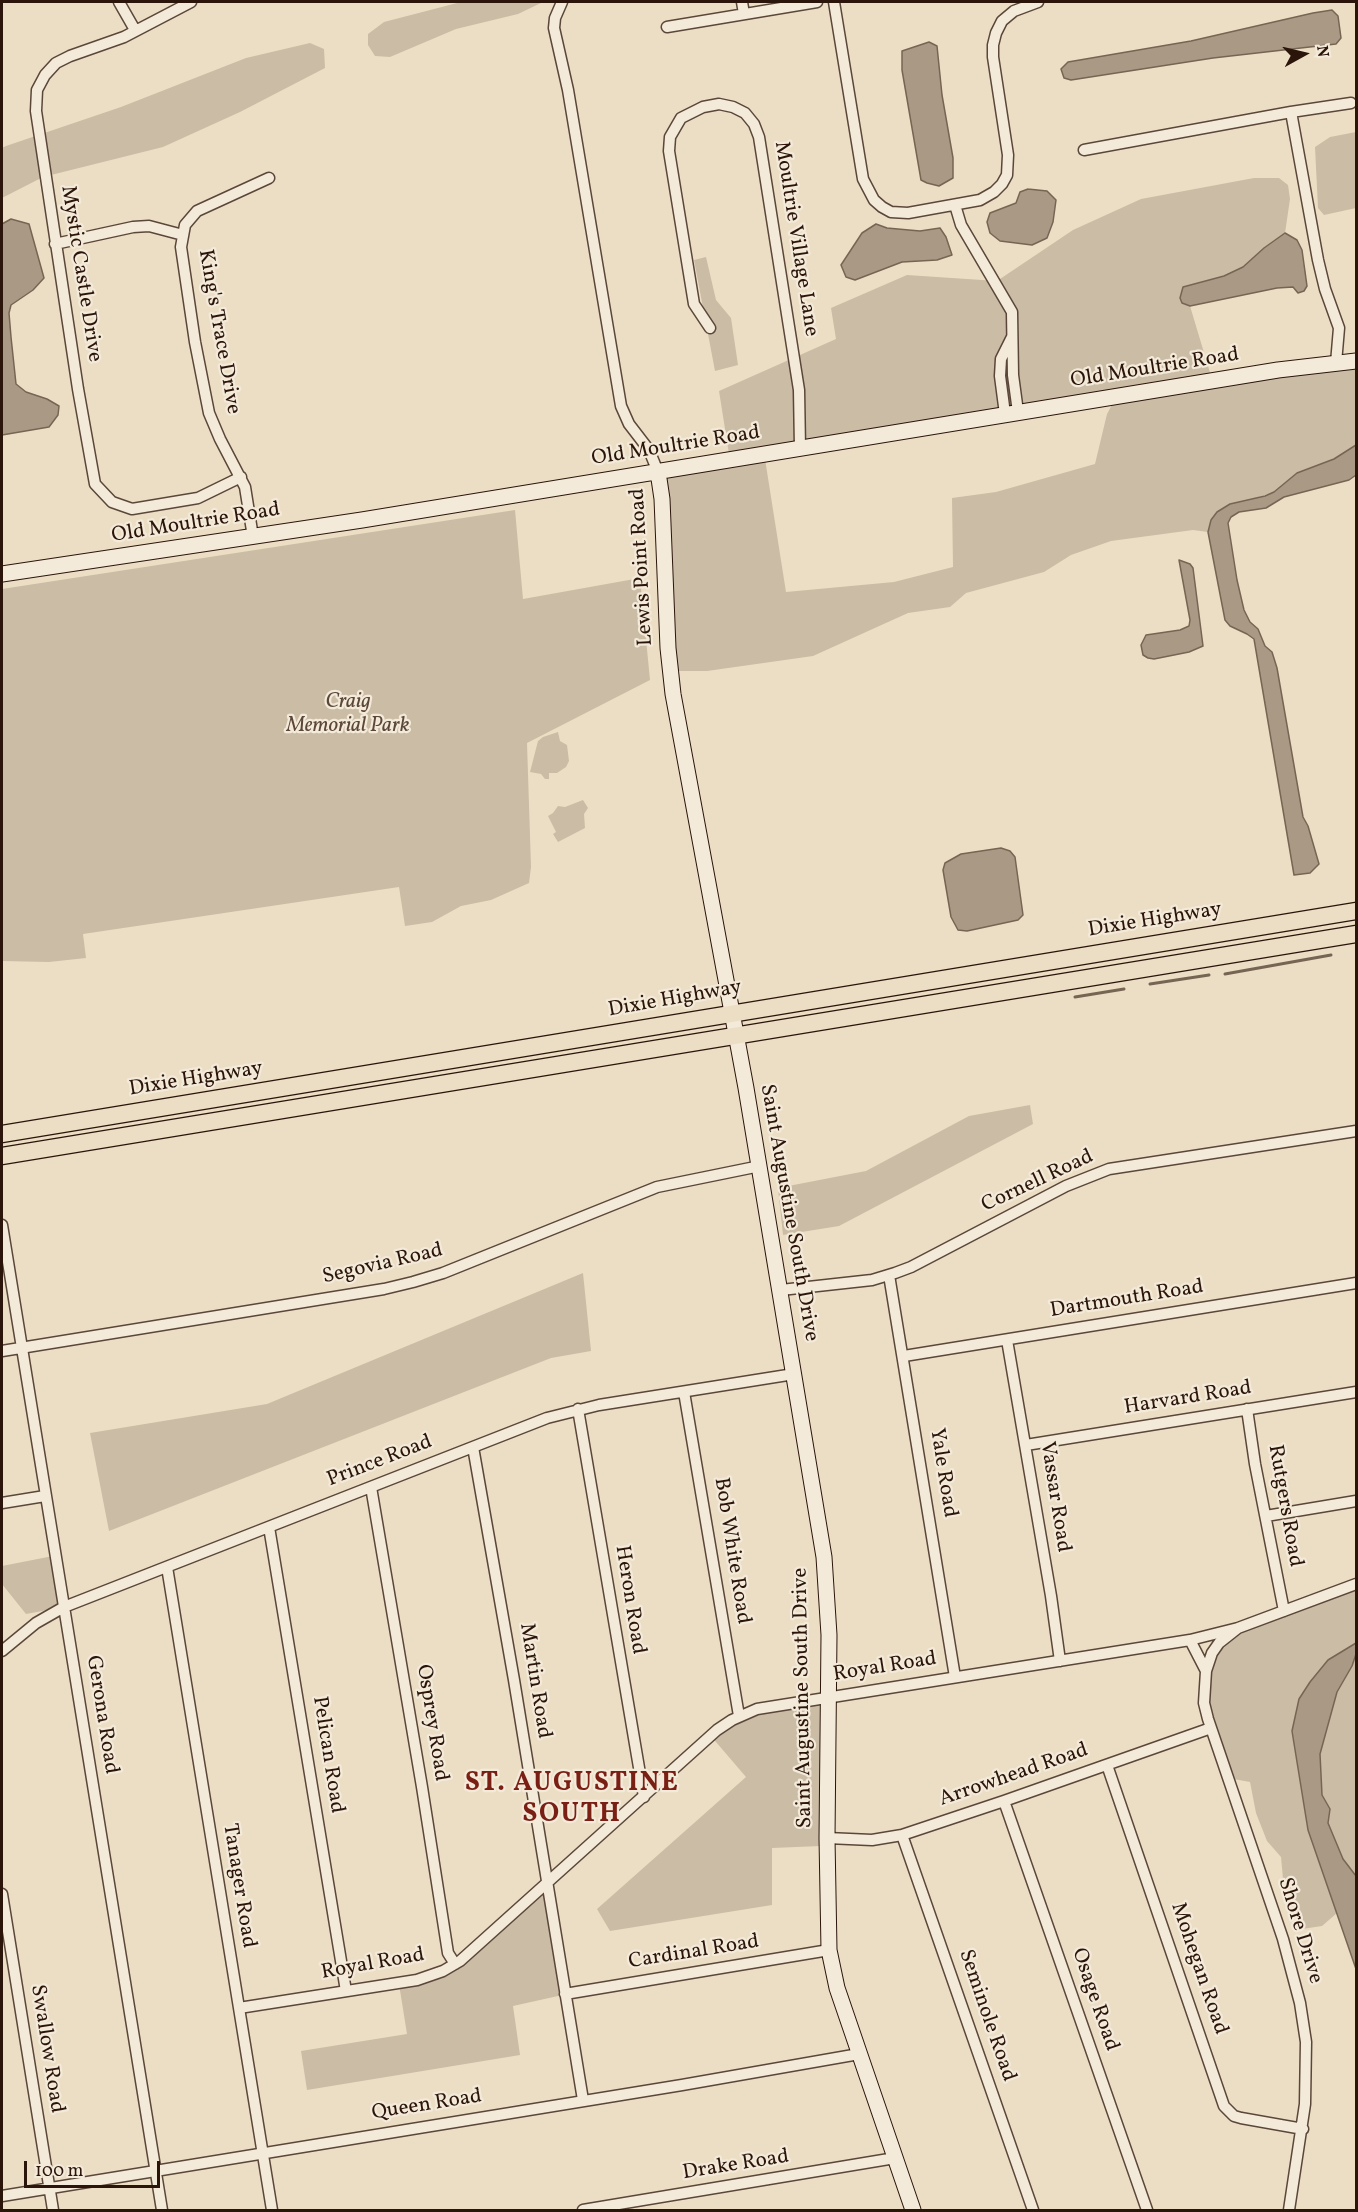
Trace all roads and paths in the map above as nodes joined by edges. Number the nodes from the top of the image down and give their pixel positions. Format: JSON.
{"nodes":[{"id":1,"x":119,"y":2,"type":"edge"},
{"id":2,"x":191,"y":2,"type":"edge"},
{"id":3,"x":562,"y":2,"type":"edge"},
{"id":4,"x":742,"y":2,"type":"edge"},
{"id":5,"x":817,"y":2,"type":"edge"},
{"id":6,"x":834,"y":2,"type":"edge"},
{"id":7,"x":1038,"y":2,"type":"edge"},
{"id":8,"x":744,"y":14,"type":"junction"},
{"id":9,"x":667,"y":27,"type":"dead end"},
{"id":10,"x":135,"y":30,"type":"junction"},
{"id":11,"x":1351,"y":103,"type":"dead end"},
{"id":12,"x":1291,"y":112,"type":"junction"},
{"id":13,"x":1084,"y":150,"type":"dead end"},
{"id":14,"x":269,"y":178,"type":"dead end"},
{"id":15,"x":955,"y":205,"type":"junction"},
{"id":16,"x":183,"y":235,"type":"junction"},
{"id":17,"x":55,"y":244,"type":"junction"},
{"id":18,"x":710,"y":328,"type":"dead end"},
{"id":19,"x":1356,"y":361,"type":"edge"},
{"id":20,"x":1336,"y":363,"type":"junction"},
{"id":21,"x":1012,"y":413,"type":"junction"},
{"id":22,"x":800,"y":448,"type":"junction"},
{"id":23,"x":658,"y":472,"type":"junction"},
{"id":24,"x":241,"y":477,"type":"junction"},
{"id":25,"x":254,"y":537,"type":"junction"},
{"id":26,"x":2,"y":574,"type":"edge"},
{"id":27,"x":1356,"y":911,"type":"edge"},
{"id":28,"x":1356,"y":934,"type":"edge"},
{"id":29,"x":1131,"y":948,"type":"junction"},
{"id":30,"x":1135,"y":970,"type":"junction"},
{"id":31,"x":732,"y":1013,"type":"junction"},
{"id":32,"x":736,"y":1035,"type":"junction"},
{"id":33,"x":343,"y":1078,"type":"junction"},
{"id":34,"x":346,"y":1099,"type":"junction"},
{"id":35,"x":1356,"y":1131,"type":"edge"},
{"id":36,"x":2,"y":1134,"type":"edge"},
{"id":37,"x":2,"y":1156,"type":"edge"},
{"id":38,"x":760,"y":1166,"type":"junction"},
{"id":39,"x":2,"y":1225,"type":"edge"},
{"id":40,"x":889,"y":1275,"type":"junction"},
{"id":41,"x":1356,"y":1283,"type":"edge"},
{"id":42,"x":781,"y":1290,"type":"junction"},
{"id":43,"x":1007,"y":1340,"type":"junction"},
{"id":44,"x":22,"y":1347,"type":"junction"},
{"id":45,"x":2,"y":1351,"type":"edge"},
{"id":46,"x":904,"y":1356,"type":"junction"},
{"id":47,"x":794,"y":1374,"type":"junction"},
{"id":48,"x":684,"y":1392,"type":"junction"},
{"id":49,"x":1356,"y":1392,"type":"edge"},
{"id":50,"x":578,"y":1409,"type":"junction"},
{"id":51,"x":1247,"y":1409,"type":"junction"},
{"id":52,"x":1026,"y":1445,"type":"junction"},
{"id":53,"x":473,"y":1447,"type":"junction"},
{"id":54,"x":370,"y":1487,"type":"junction"},
{"id":55,"x":45,"y":1496,"type":"junction"},
{"id":56,"x":1356,"y":1501,"type":"edge"},
{"id":57,"x":2,"y":1503,"type":"edge"},
{"id":58,"x":1266,"y":1516,"type":"junction"},
{"id":59,"x":269,"y":1527,"type":"junction"},
{"id":60,"x":167,"y":1567,"type":"junction"},
{"id":61,"x":1356,"y":1584,"type":"edge"},
{"id":62,"x":64,"y":1607,"type":"junction"},
{"id":63,"x":1284,"y":1611,"type":"junction"},
{"id":64,"x":1238,"y":1628,"type":"junction"},
{"id":65,"x":1190,"y":1640,"type":"junction"},
{"id":66,"x":2,"y":1651,"type":"edge"},
{"id":67,"x":1060,"y":1661,"type":"junction"},
{"id":68,"x":1206,"y":1671,"type":"junction"},
{"id":69,"x":955,"y":1677,"type":"junction"},
{"id":70,"x":828,"y":1697,"type":"junction"},
{"id":71,"x":739,"y":1716,"type":"junction"},
{"id":72,"x":1211,"y":1728,"type":"junction"},
{"id":73,"x":1107,"y":1765,"type":"junction"},
{"id":74,"x":644,"y":1797,"type":"junction"},
{"id":75,"x":1004,"y":1801,"type":"junction"},
{"id":76,"x":902,"y":1835,"type":"junction"},
{"id":77,"x":827,"y":1838,"type":"junction"},
{"id":78,"x":547,"y":1883,"type":"junction"},
{"id":79,"x":2,"y":1893,"type":"edge"},
{"id":80,"x":829,"y":1950,"type":"junction"},
{"id":81,"x":455,"y":1964,"type":"junction"},
{"id":82,"x":346,"y":1991,"type":"junction"},
{"id":83,"x":566,"y":1994,"type":"junction"},
{"id":84,"x":238,"y":2008,"type":"junction"},
{"id":85,"x":859,"y":2054,"type":"junction"},
{"id":86,"x":582,"y":2100,"type":"junction"},
{"id":87,"x":1303,"y":2129,"type":"junction"},
{"id":88,"x":263,"y":2153,"type":"junction"},
{"id":89,"x":895,"y":2158,"type":"junction"},
{"id":90,"x":155,"y":2171,"type":"junction"},
{"id":91,"x":49,"y":2188,"type":"junction"},
{"id":92,"x":2,"y":2196,"type":"edge"},
{"id":93,"x":53,"y":2211,"type":"edge"},
{"id":94,"x":162,"y":2211,"type":"edge"},
{"id":95,"x":272,"y":2211,"type":"edge"},
{"id":96,"x":583,"y":2211,"type":"edge"},
{"id":97,"x":913,"y":2211,"type":"edge"},
{"id":98,"x":1033,"y":2211,"type":"edge"},
{"id":99,"x":1147,"y":2211,"type":"edge"},
{"id":100,"x":1289,"y":2211,"type":"edge"}],
"edges":[{"from":1,"to":10,"type":"street"},
{"from":2,"to":10,"type":"street","name":"Mystic Castle Drive"},
{"from":3,"to":23,"type":"street","name":"Lewis Point Road"},
{"from":4,"to":8,"type":"street"},
{"from":5,"to":8,"type":"street"},
{"from":6,"to":15,"type":"street"},
{"from":7,"to":15,"type":"street"},
{"from":8,"to":9,"type":"street"},
{"from":10,"to":17,"type":"street","name":"Mystic Castle Drive"},
{"from":11,"to":12,"type":"street"},
{"from":12,"to":13,"type":"street"},
{"from":12,"to":20,"type":"street"},
{"from":14,"to":16,"type":"street","name":"King's Trace Drive"},
{"from":15,"to":21,"type":"street"},
{"from":16,"to":17,"type":"street"},
{"from":16,"to":24,"type":"street","name":"King's Trace Drive"},
{"from":17,"to":24,"type":"street","name":"Mystic Castle Drive"},
{"from":18,"to":22,"type":"street","name":"Moultrie Village Lane"},
{"from":19,"to":20,"type":"street","name":"Old Moultrie Road"},
{"from":20,"to":21,"type":"street","name":"Old Moultrie Road"},
{"from":21,"to":22,"type":"street","name":"Old Moultrie Road"},
{"from":22,"to":23,"type":"street","name":"Old Moultrie Road"},
{"from":23,"to":25,"type":"street","name":"Old Moultrie Road"},
{"from":23,"to":31,"type":"street","name":"Lewis Point Road"},
{"from":24,"to":25,"type":"street","name":"King's Trace Drive"},
{"from":25,"to":26,"type":"street","name":"Old Moultrie Road"},
{"from":27,"to":29,"type":"main road","name":"Dixie Highway"},
{"from":28,"to":30,"type":"main road","name":"Dixie Highway"},
{"from":29,"to":30,"type":"street"},
{"from":29,"to":31,"type":"main road","name":"Dixie Highway"},
{"from":30,"to":32,"type":"main road","name":"Dixie Highway"},
{"from":31,"to":32,"type":"street","name":"Lewis Point Road"},
{"from":31,"to":33,"type":"main road","name":"Dixie Highway"},
{"from":32,"to":34,"type":"main road","name":"Dixie Highway"},
{"from":32,"to":38,"type":"street","name":"Saint Augustine South Drive"},
{"from":33,"to":34,"type":"main road"},
{"from":33,"to":36,"type":"main road","name":"Dixie Highway"},
{"from":34,"to":37,"type":"main road","name":"Dixie Highway"},
{"from":35,"to":40,"type":"street","name":"Cornell Road"},
{"from":38,"to":42,"type":"street","name":"Saint Augustine South Drive"},
{"from":38,"to":44,"type":"street","name":"Segovia Road"},
{"from":39,"to":44,"type":"street","name":"Gerona Road"},
{"from":40,"to":42,"type":"street","name":"Cornell Road"},
{"from":40,"to":46,"type":"street","name":"Yale Road"},
{"from":41,"to":43,"type":"street","name":"Dartmouth Road"},
{"from":42,"to":47,"type":"street","name":"Saint Augustine South Drive"},
{"from":43,"to":46,"type":"street","name":"Dartmouth Road"},
{"from":43,"to":52,"type":"street","name":"Vassar Road"},
{"from":44,"to":45,"type":"street","name":"Segovia Road"},
{"from":44,"to":55,"type":"street","name":"Gerona Road"},
{"from":46,"to":69,"type":"street","name":"Yale Road"},
{"from":47,"to":48,"type":"street","name":"Prince Road"},
{"from":47,"to":70,"type":"street","name":"Saint Augustine South Drive"},
{"from":48,"to":50,"type":"street","name":"Prince Road"},
{"from":48,"to":71,"type":"street","name":"Bob White Road"},
{"from":49,"to":51,"type":"street","name":"Harvard Road"},
{"from":50,"to":53,"type":"street","name":"Prince Road"},
{"from":50,"to":74,"type":"street","name":"Heron Road"},
{"from":51,"to":52,"type":"street","name":"Harvard Road"},
{"from":51,"to":58,"type":"street","name":"Rutgers Road"},
{"from":52,"to":67,"type":"street","name":"Vassar Road"},
{"from":53,"to":54,"type":"street","name":"Prince Road"},
{"from":53,"to":78,"type":"street","name":"Martin Road"},
{"from":54,"to":59,"type":"street","name":"Prince Road"},
{"from":54,"to":81,"type":"street","name":"Osprey Road"},
{"from":55,"to":57,"type":"street"},
{"from":55,"to":62,"type":"street","name":"Gerona Road"},
{"from":56,"to":58,"type":"street"},
{"from":58,"to":63,"type":"street","name":"Rutgers Road"},
{"from":59,"to":60,"type":"street","name":"Prince Road"},
{"from":59,"to":82,"type":"street","name":"Pelican Road"},
{"from":60,"to":62,"type":"street","name":"Prince Road"},
{"from":60,"to":84,"type":"street","name":"Tanager Road"},
{"from":61,"to":63,"type":"street","name":"Shore Drive"},
{"from":62,"to":66,"type":"street","name":"Prince Road"},
{"from":62,"to":90,"type":"street","name":"Gerona Road"},
{"from":63,"to":64,"type":"street","name":"Shore Drive"},
{"from":64,"to":65,"type":"street","name":"Royal Road"},
{"from":64,"to":68,"type":"street","name":"Shore Drive"},
{"from":65,"to":67,"type":"street","name":"Royal Road"},
{"from":65,"to":68,"type":"street"},
{"from":67,"to":69,"type":"street","name":"Royal Road"},
{"from":68,"to":72,"type":"street","name":"Shore Drive"},
{"from":69,"to":70,"type":"street","name":"Royal Road"},
{"from":70,"to":71,"type":"street","name":"Royal Road"},
{"from":70,"to":77,"type":"street","name":"Saint Augustine South Drive"},
{"from":71,"to":74,"type":"street","name":"Royal Road"},
{"from":72,"to":73,"type":"street","name":"Arrowhead Road"},
{"from":72,"to":87,"type":"street","name":"Shore Drive"},
{"from":73,"to":75,"type":"street","name":"Arrowhead Road"},
{"from":73,"to":87,"type":"street","name":"Mohegan Road"},
{"from":74,"to":78,"type":"street","name":"Royal Road"},
{"from":75,"to":76,"type":"street","name":"Arrowhead Road"},
{"from":75,"to":99,"type":"street","name":"Osage Road"},
{"from":76,"to":77,"type":"street","name":"Arrowhead Road"},
{"from":76,"to":98,"type":"street","name":"Seminole Road"},
{"from":77,"to":80,"type":"street","name":"Saint Augustine South Drive"},
{"from":78,"to":81,"type":"street","name":"Royal Road"},
{"from":78,"to":83,"type":"street","name":"Martin Road"},
{"from":79,"to":91,"type":"street","name":"Swallow Road"},
{"from":80,"to":83,"type":"street","name":"Cardinal Road"},
{"from":80,"to":85,"type":"street","name":"Saint Augustine South Drive"},
{"from":81,"to":82,"type":"street","name":"Royal Road"},
{"from":82,"to":84,"type":"street","name":"Royal Road"},
{"from":83,"to":86,"type":"street","name":"Martin Road"},
{"from":84,"to":88,"type":"street","name":"Tanager Road"},
{"from":85,"to":86,"type":"street","name":"Queen Road"},
{"from":85,"to":89,"type":"street","name":"Saint Augustine South Drive"},
{"from":86,"to":88,"type":"street","name":"Queen Road"},
{"from":87,"to":100,"type":"street","name":"Shore Drive"},
{"from":88,"to":90,"type":"street","name":"Queen Road"},
{"from":88,"to":95,"type":"street","name":"Tanager Road"},
{"from":89,"to":96,"type":"street","name":"Drake Road"},
{"from":89,"to":97,"type":"street","name":"Saint Augustine South Drive"},
{"from":90,"to":91,"type":"street","name":"Queen Road"},
{"from":90,"to":94,"type":"street","name":"Gerona Road"},
{"from":91,"to":92,"type":"street","name":"Queen Road"},
{"from":91,"to":93,"type":"street","name":"Swallow Road"}]}
